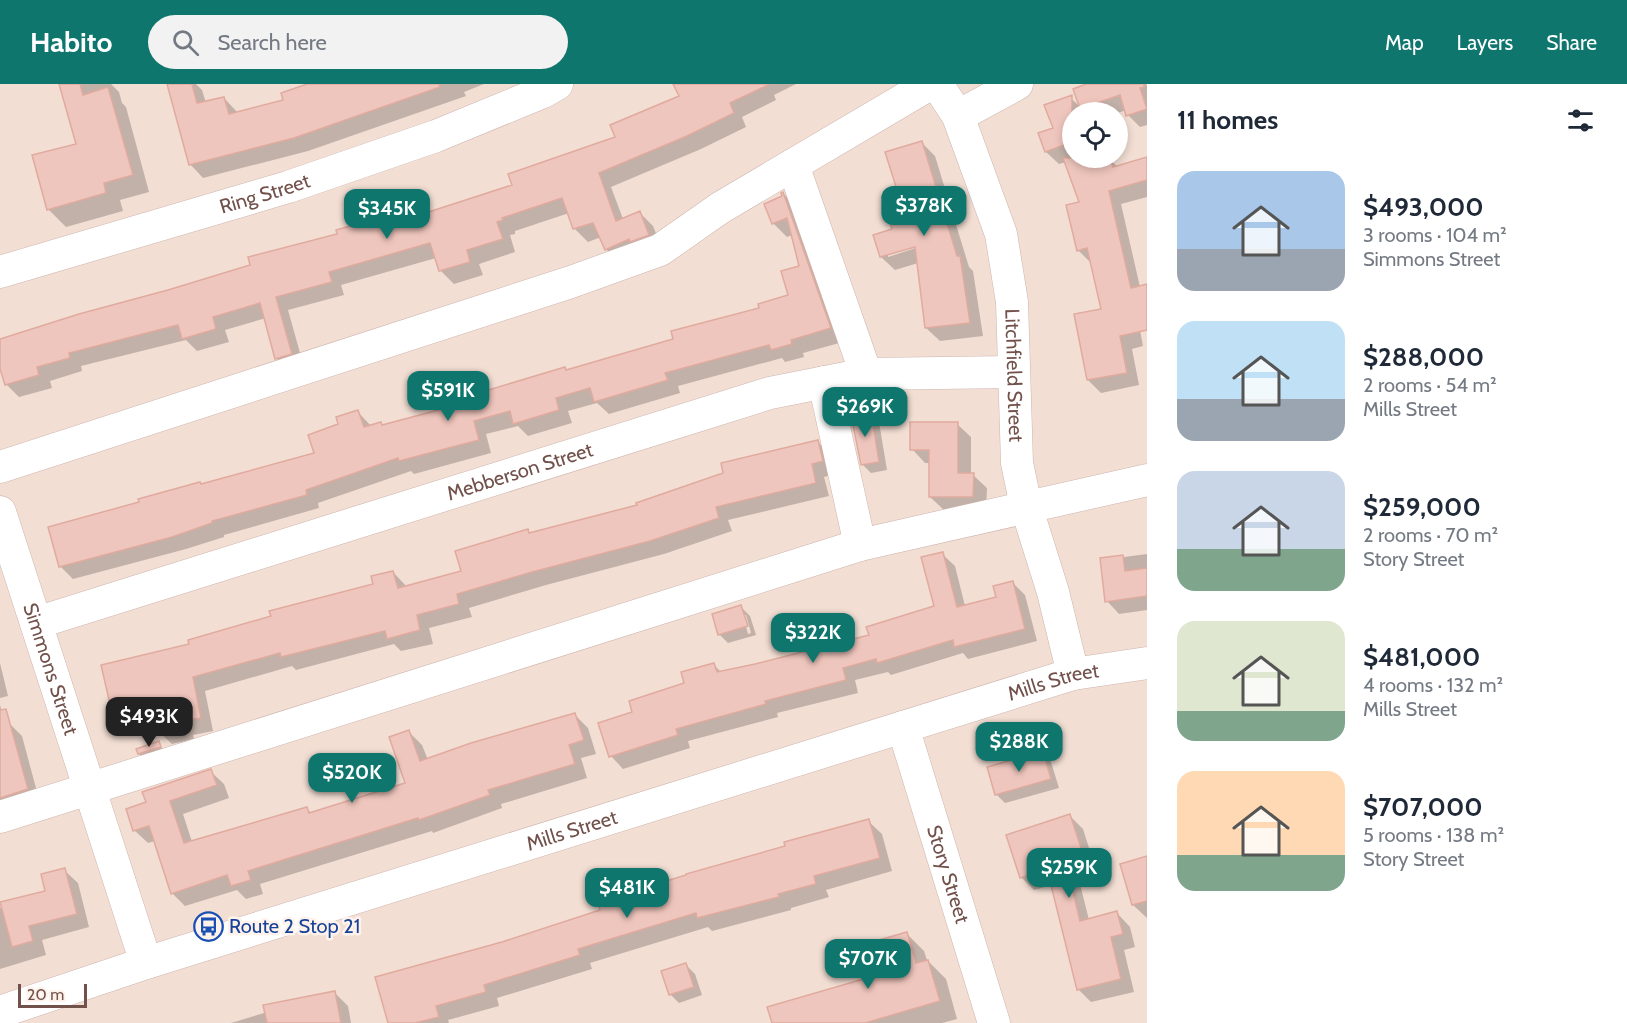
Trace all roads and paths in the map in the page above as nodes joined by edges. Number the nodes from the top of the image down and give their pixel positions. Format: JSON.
{"nodes":[{"id":1,"x":557,"y":84,"type":"edge"},
{"id":2,"x":930,"y":84,"type":"edge"},
{"id":3,"x":937,"y":84,"type":"edge"},
{"id":4,"x":1017,"y":84,"type":"edge"},
{"id":5,"x":958,"y":116,"type":"junction"},
{"id":6,"x":793,"y":165,"type":"junction"},
{"id":7,"x":0,"y":272,"type":"edge"},
{"id":8,"x":1013,"y":372,"type":"junction"},
{"id":9,"x":866,"y":374,"type":"junction"},
{"id":10,"x":824,"y":382,"type":"junction"},
{"id":11,"x":0,"y":467,"type":"edge"},
{"id":12,"x":1147,"y":480,"type":"edge"},
{"id":13,"x":1026,"y":506,"type":"junction"},
{"id":14,"x":0,"y":512,"type":"edge"},
{"id":15,"x":860,"y":545,"type":"junction"},
{"id":16,"x":36,"y":623,"type":"junction"},
{"id":17,"x":1147,"y":663,"type":"edge"},
{"id":18,"x":1073,"y":674,"type":"junction"},
{"id":19,"x":903,"y":727,"type":"junction"},
{"id":20,"x":89,"y":789,"type":"junction"},
{"id":21,"x":0,"y":817,"type":"edge"},
{"id":22,"x":146,"y":963,"type":"junction"},
{"id":23,"x":0,"y":1012,"type":"edge"},
{"id":24,"x":994,"y":1023,"type":"edge"}],
"edges":[{"from":1,"to":7,"type":"street","name":"Ring Street"},
{"from":2,"to":6,"type":"street"},
{"from":3,"to":5,"type":"street","name":"Litchfield Street"},
{"from":4,"to":5,"type":"street"},
{"from":5,"to":8,"type":"street","name":"Litchfield Street"},
{"from":6,"to":9,"type":"street"},
{"from":6,"to":11,"type":"street"},
{"from":8,"to":9,"type":"street","name":"Mebberson Street"},
{"from":8,"to":13,"type":"street","name":"Litchfield Street"},
{"from":9,"to":10,"type":"street","name":"Mebberson Street"},
{"from":10,"to":15,"type":"street"},
{"from":10,"to":16,"type":"street","name":"Mebberson Street"},
{"from":12,"to":13,"type":"street"},
{"from":13,"to":15,"type":"street"},
{"from":13,"to":18,"type":"street","name":"Litchfield Street"},
{"from":14,"to":16,"type":"street","name":"Simmons Street"},
{"from":15,"to":20,"type":"street"},
{"from":16,"to":20,"type":"street","name":"Simmons Street"},
{"from":17,"to":18,"type":"street","name":"Mills Street"},
{"from":18,"to":19,"type":"street","name":"Mills Street"},
{"from":19,"to":22,"type":"street","name":"Mills Street"},
{"from":19,"to":24,"type":"street","name":"Story Street"},
{"from":20,"to":21,"type":"street"},
{"from":20,"to":22,"type":"street","name":"Simmons Street"},
{"from":22,"to":23,"type":"street","name":"Mills Street"}]}
